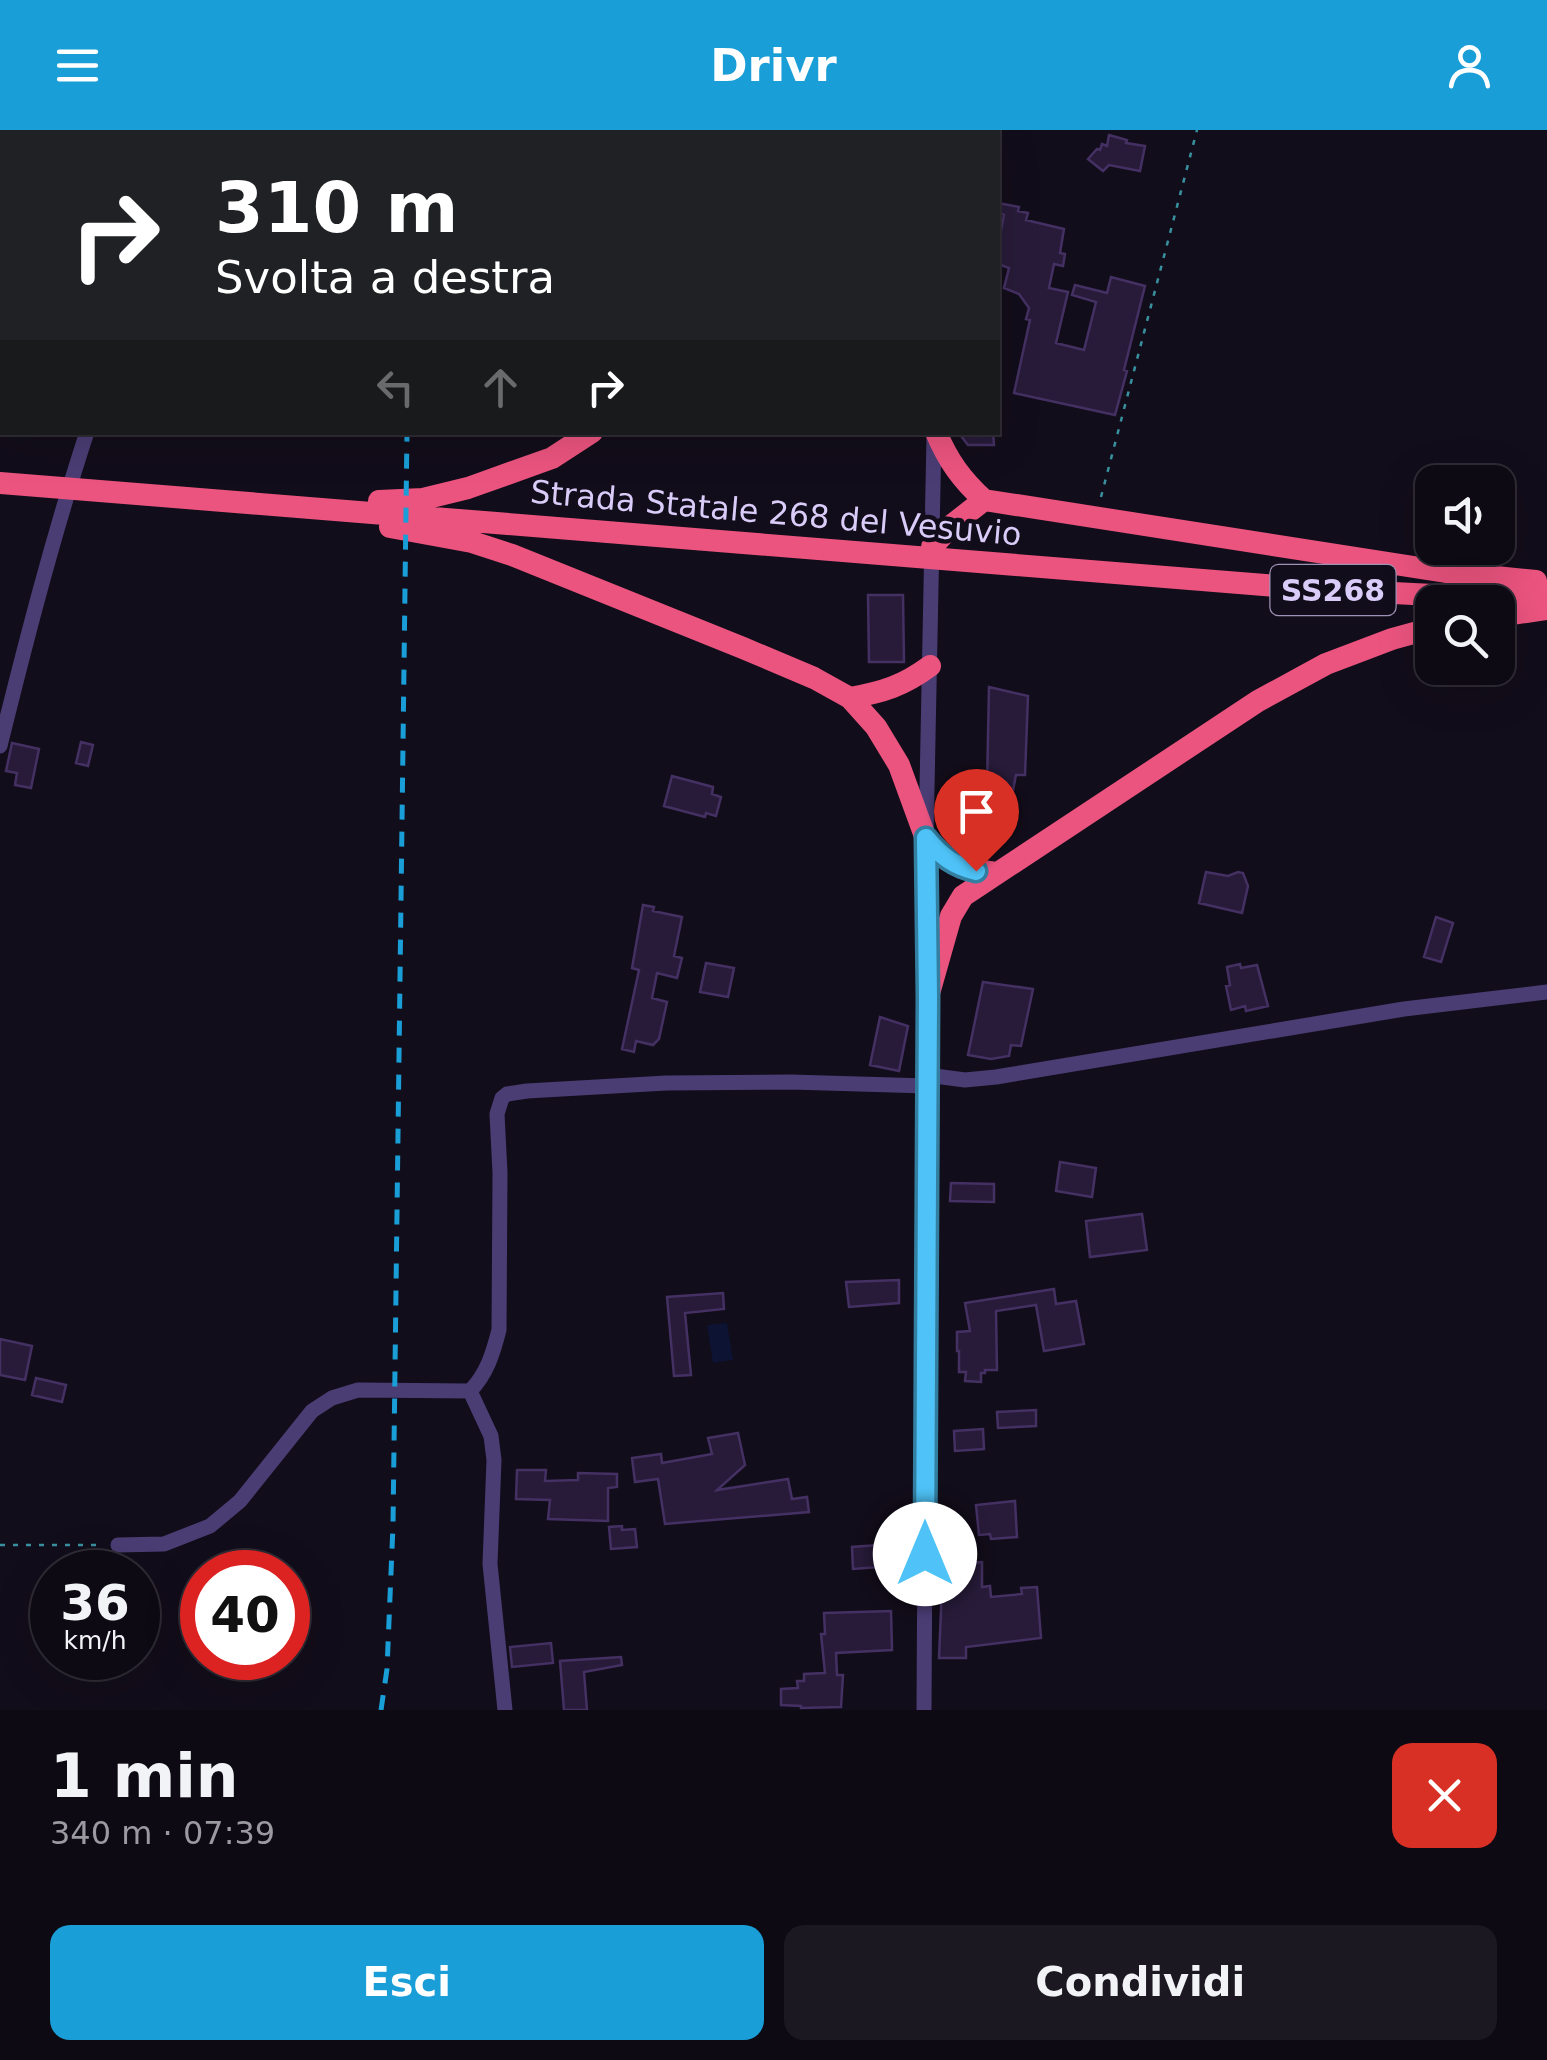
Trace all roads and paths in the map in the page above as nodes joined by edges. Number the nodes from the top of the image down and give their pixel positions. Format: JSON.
{"nodes":[{"id":1,"x":1197,"y":130,"type":"edge"},
{"id":2,"x":86,"y":435,"type":"edge"},
{"id":3,"x":587,"y":435,"type":"edge"},
{"id":4,"x":935,"y":435,"type":"edge"},
{"id":5,"x":936,"y":435,"type":"edge"},
{"id":6,"x":0,"y":483,"type":"edge"},
{"id":7,"x":186,"y":498,"type":"junction"},
{"id":8,"x":984,"y":500,"type":"junction"},
{"id":9,"x":383,"y":514,"type":"junction"},
{"id":10,"x":424,"y":516,"type":"junction"},
{"id":11,"x":1096,"y":518,"type":"junction"},
{"id":12,"x":932,"y":547,"type":"junction"},
{"id":13,"x":1547,"y":580,"type":"edge"},
{"id":14,"x":1547,"y":593,"type":"edge"},
{"id":15,"x":1547,"y":609,"type":"edge"},
{"id":16,"x":1515,"y":614,"type":"edge"},
{"id":17,"x":1415,"y":633,"type":"edge"},
{"id":18,"x":930,"y":666,"type":"junction"},
{"id":19,"x":850,"y":698,"type":"junction"},
{"id":20,"x":0,"y":746,"type":"edge"},
{"id":21,"x":926,"y":838,"type":"junction"},
{"id":22,"x":996,"y":873,"type":"junction"},
{"id":23,"x":1547,"y":992,"type":"edge"},
{"id":24,"x":928,"y":997,"type":"junction"},
{"id":25,"x":927,"y":1081,"type":"junction"},
{"id":26,"x":470,"y":1390,"type":"junction"},
{"id":27,"x":0,"y":1545,"type":"edge"},
{"id":28,"x":118,"y":1545,"type":"joint"},
{"id":29,"x":505,"y":1710,"type":"edge"},
{"id":30,"x":924,"y":1710,"type":"edge"}],
"edges":[{"from":1,"to":11,"type":"path"},
{"from":2,"to":20,"type":"street"},
{"from":3,"to":10,"type":"highway"},
{"from":4,"to":12,"type":"street"},
{"from":5,"to":8,"type":"highway"},
{"from":6,"to":7,"type":"highway"},
{"from":7,"to":9,"type":"highway"},
{"from":7,"to":9,"type":"highway"},
{"from":8,"to":11,"type":"highway"},
{"from":8,"to":12,"type":"highway"},
{"from":9,"to":10,"type":"highway"},
{"from":9,"to":10,"type":"highway"},
{"from":10,"to":14,"type":"highway","name":"Strada Statale 268 del Vesuvio","number":"SS268"},
{"from":10,"to":19,"type":"highway"},
{"from":11,"to":13,"type":"highway"},
{"from":12,"to":18,"type":"street"},
{"from":15,"to":16,"type":"highway"},
{"from":17,"to":22,"type":"highway"},
{"from":18,"to":19,"type":"highway"},
{"from":18,"to":21,"type":"street"},
{"from":19,"to":21,"type":"highway"},
{"from":21,"to":22,"type":"highway"},
{"from":21,"to":24,"type":"street"},
{"from":22,"to":24,"type":"highway"},
{"from":23,"to":25,"type":"street"},
{"from":24,"to":25,"type":"street"},
{"from":25,"to":26,"type":"street"},
{"from":25,"to":30,"type":"street"},
{"from":26,"to":28,"type":"street"},
{"from":26,"to":29,"type":"street"},
{"from":27,"to":28,"type":"path"}]}
